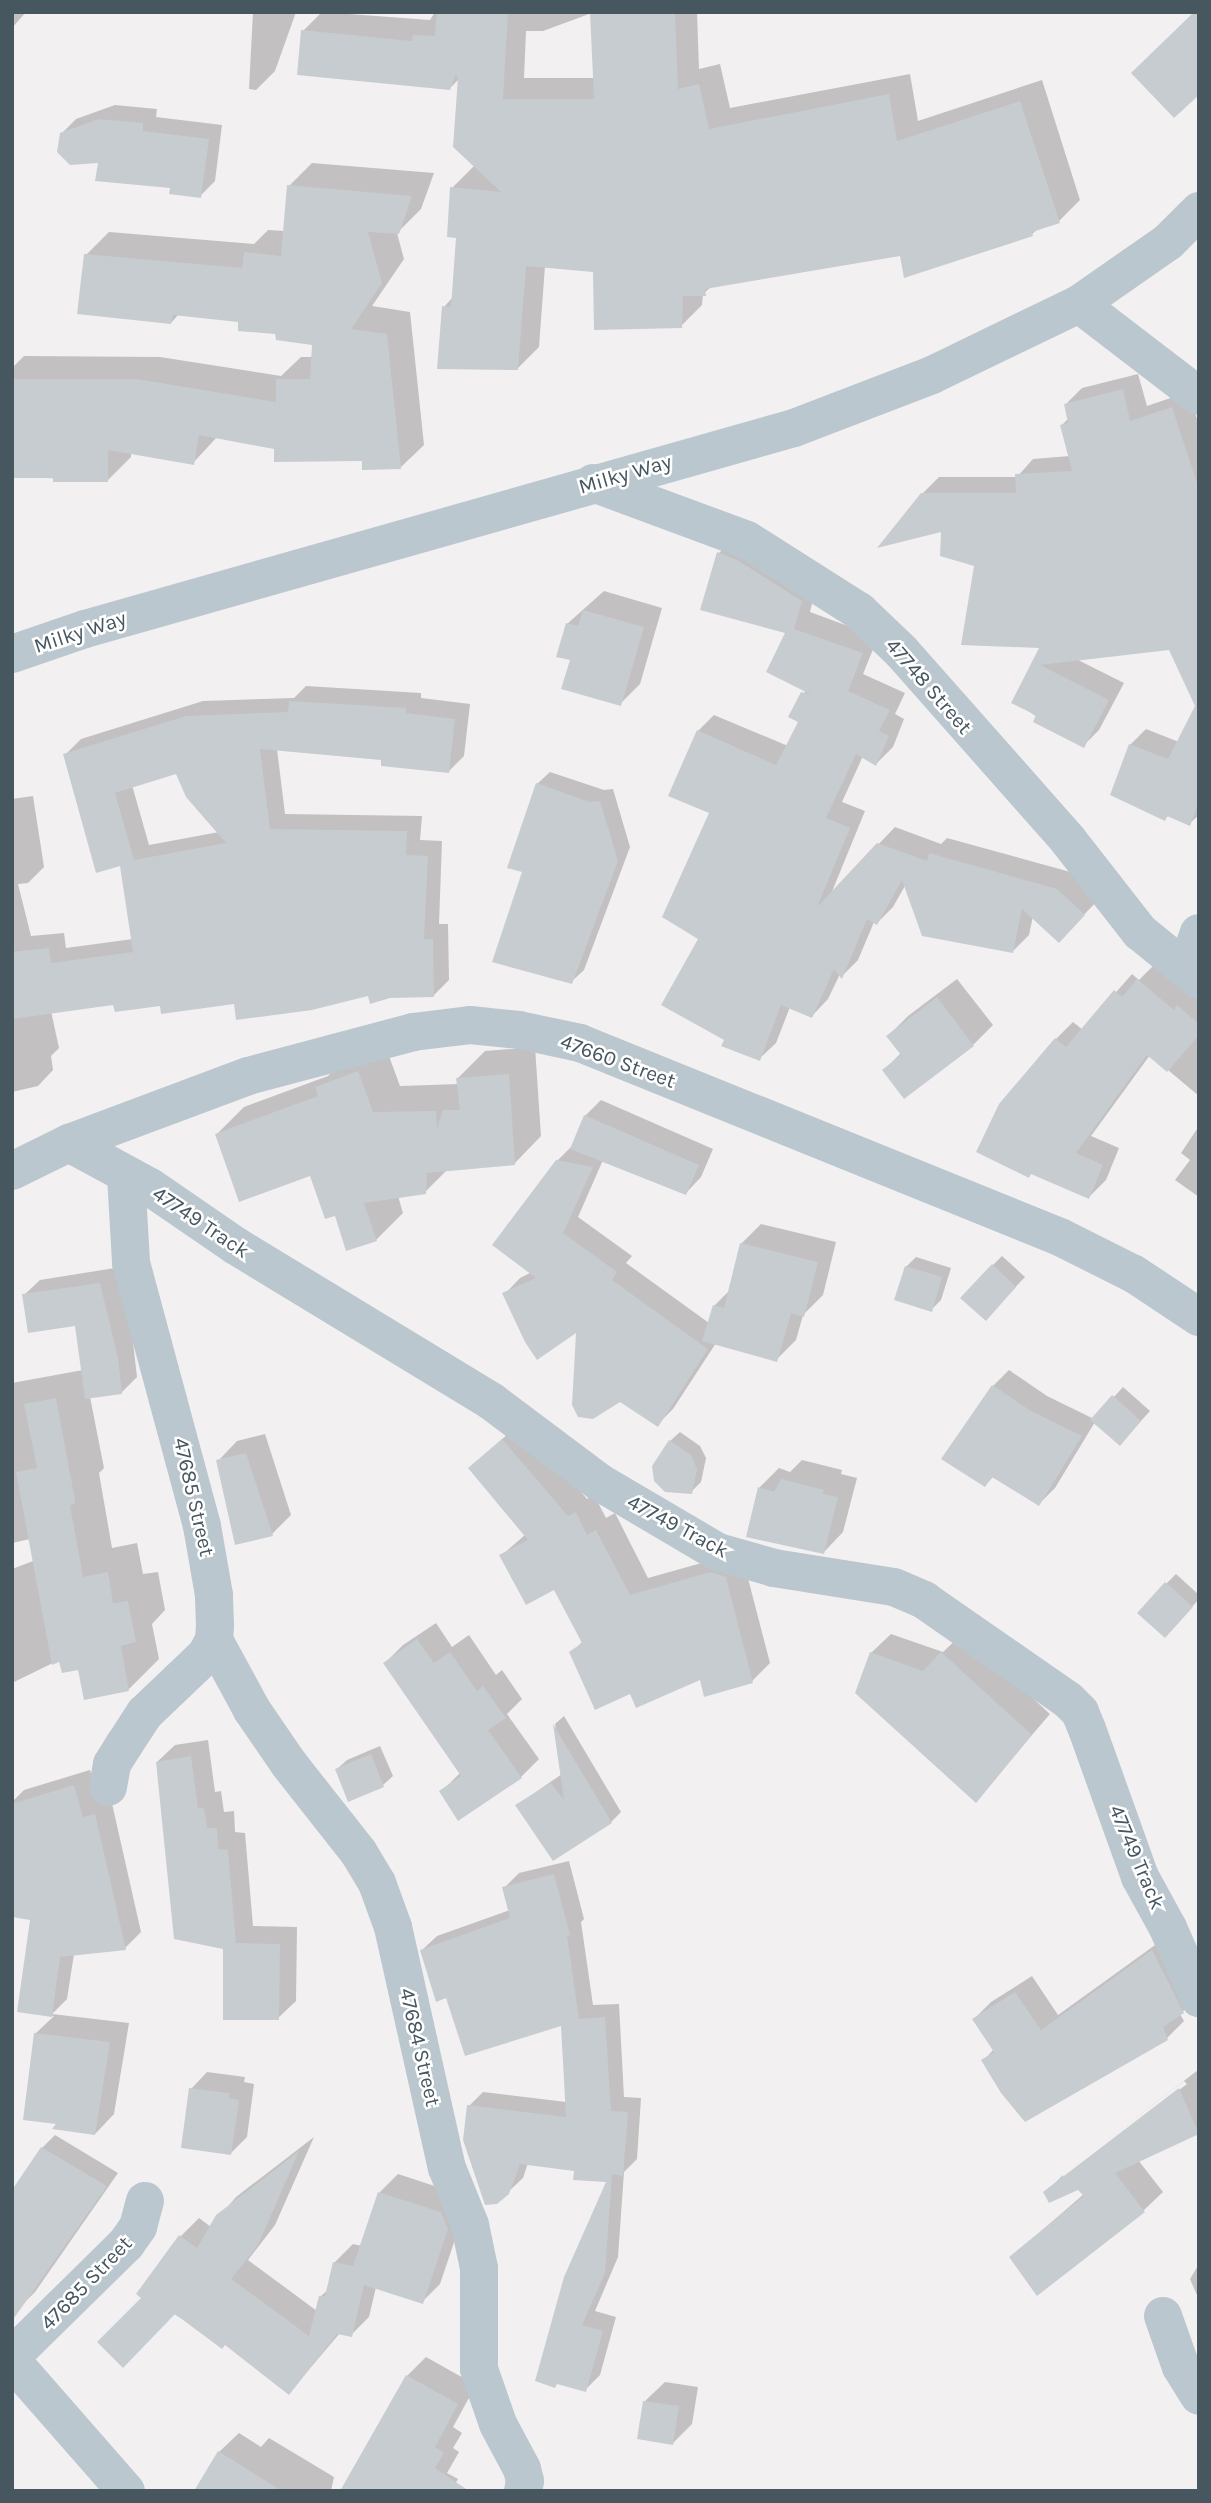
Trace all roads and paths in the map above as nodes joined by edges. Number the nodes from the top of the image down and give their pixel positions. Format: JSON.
{"nodes":[{"id":1,"x":1199,"y":211,"type":"edge"},
{"id":2,"x":1079,"y":304,"type":"junction"},
{"id":3,"x":1199,"y":396,"type":"edge"},
{"id":4,"x":593,"y":483,"type":"junction"},
{"id":5,"x":12,"y":654,"type":"edge"},
{"id":6,"x":1199,"y":933,"type":"edge"},
{"id":7,"x":1192,"y":975,"type":"edge"},
{"id":8,"x":69,"y":1143,"type":"junction"},
{"id":9,"x":12,"y":1171,"type":"edge"},
{"id":10,"x":126,"y":1175,"type":"junction"},
{"id":11,"x":1199,"y":1317,"type":"edge"},
{"id":12,"x":214,"y":1640,"type":"junction"},
{"id":13,"x":108,"y":1787,"type":"dead end"},
{"id":14,"x":1199,"y":1998,"type":"edge"},
{"id":15,"x":145,"y":2201,"type":"dead end"},
{"id":16,"x":1163,"y":2316,"type":"dead end"},
{"id":17,"x":12,"y":2359,"type":"edge"},
{"id":18,"x":1199,"y":2396,"type":"edge"},
{"id":19,"x":127,"y":2491,"type":"edge"},
{"id":20,"x":523,"y":2491,"type":"edge"}],
"edges":[{"from":1,"to":2,"type":"street","name":"Milky Way"},
{"from":2,"to":3,"type":"street"},
{"from":2,"to":4,"type":"street","name":"Milky Way"},
{"from":4,"to":5,"type":"street","name":"Milky Way"},
{"from":4,"to":7,"type":"street","name":"47748 Street"},
{"from":6,"to":7,"type":"street"},
{"from":8,"to":9,"type":"street","name":"47660 Street"},
{"from":8,"to":10,"type":"street","name":"47749 Track"},
{"from":8,"to":11,"type":"street","name":"47660 Street"},
{"from":10,"to":12,"type":"street","name":"47685 Street"},
{"from":10,"to":14,"type":"street","name":"47749 Track"},
{"from":12,"to":13,"type":"street"},
{"from":12,"to":20,"type":"street","name":"47684 Street"},
{"from":15,"to":17,"type":"street","name":"47685 Street"},
{"from":16,"to":18,"type":"street"},
{"from":17,"to":19,"type":"street"}]}
